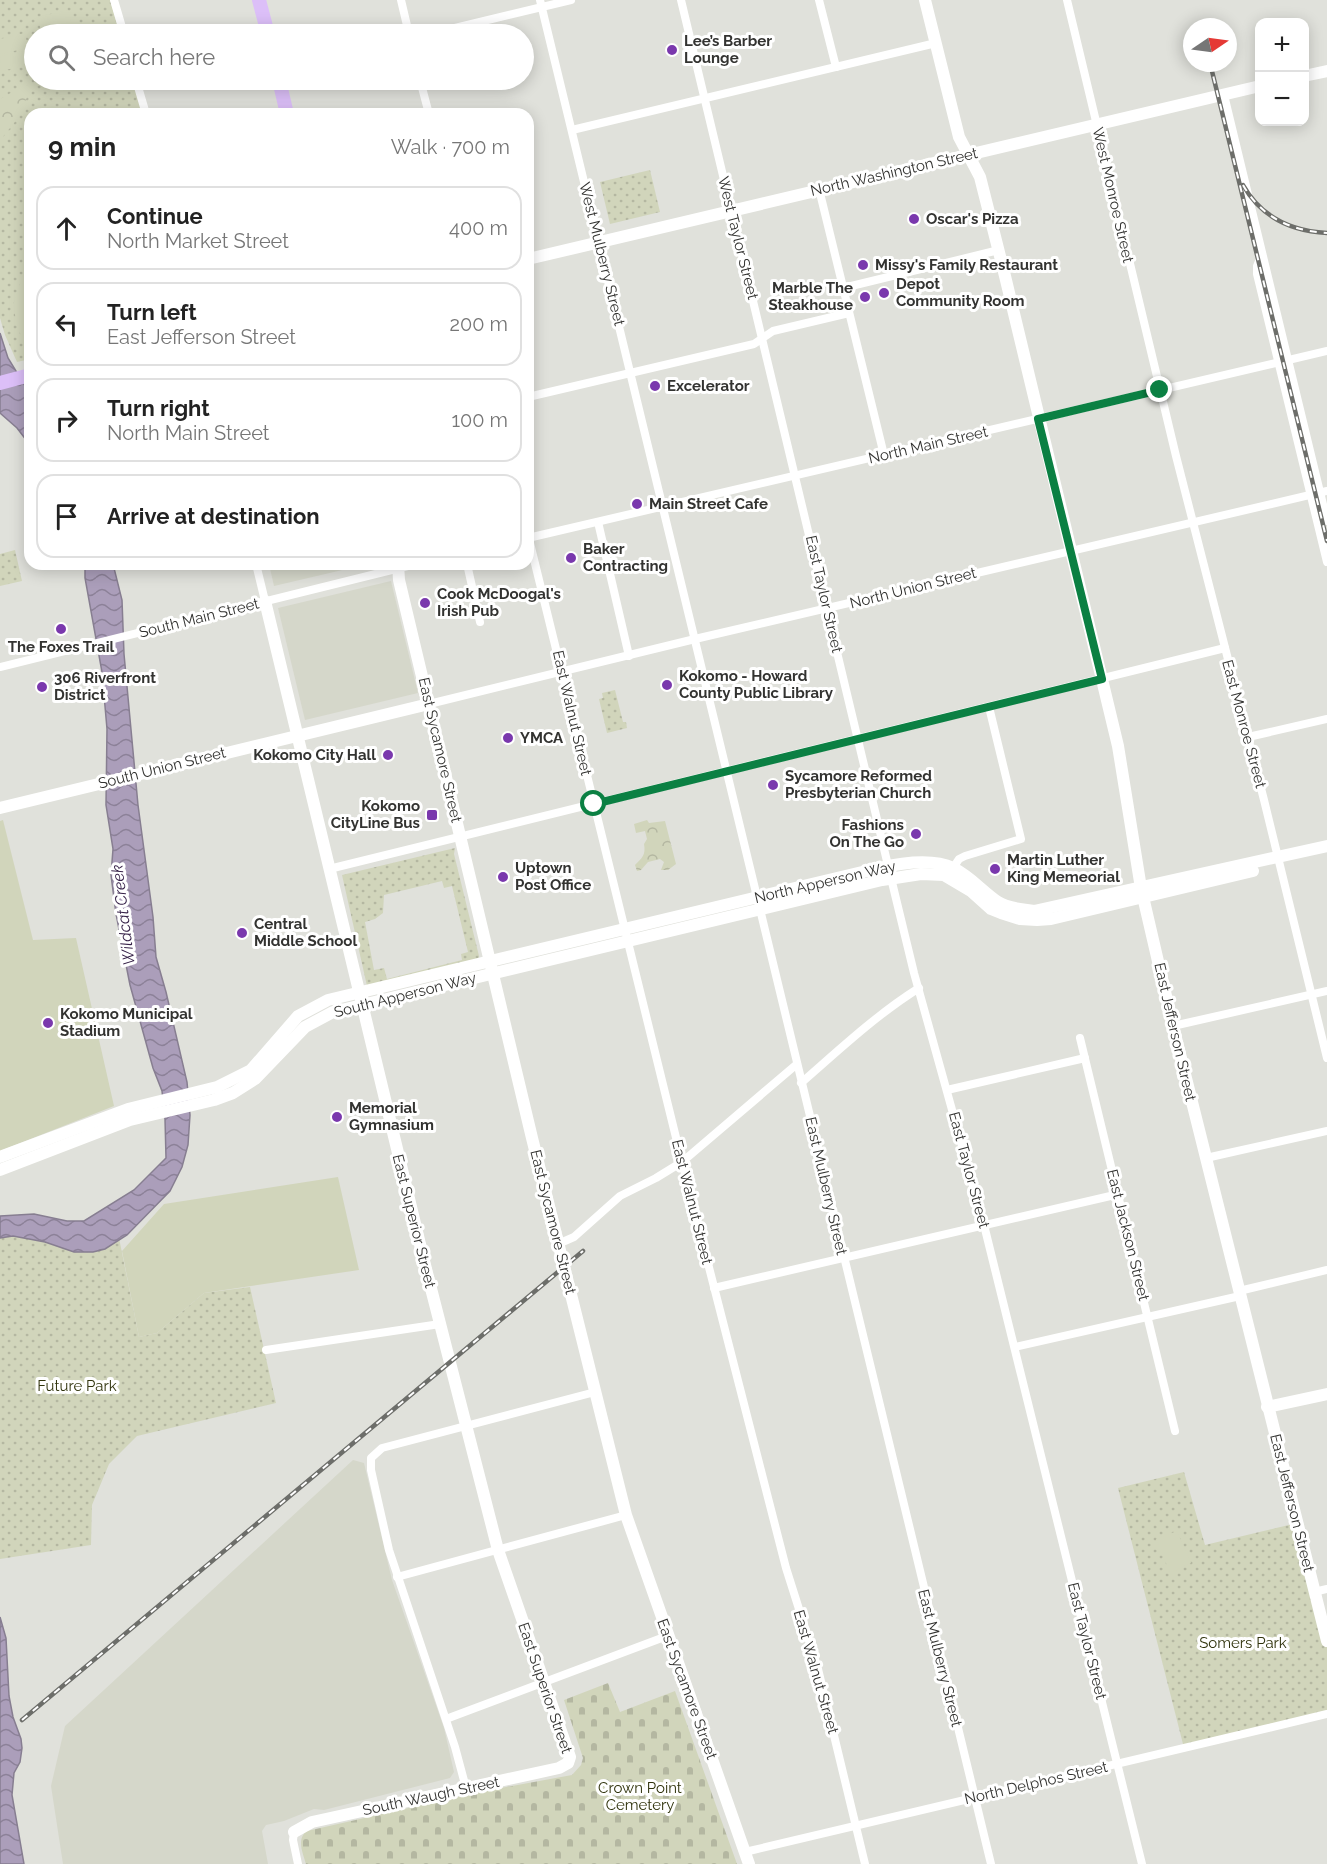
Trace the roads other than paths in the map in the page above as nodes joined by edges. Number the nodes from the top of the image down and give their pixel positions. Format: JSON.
{"nodes":[{"id":1,"x":114,"y":0,"type":"edge"},
{"id":2,"x":259,"y":0,"type":"edge"},
{"id":3,"x":401,"y":0,"type":"edge"},
{"id":4,"x":571,"y":0,"type":"edge"},
{"id":5,"x":681,"y":0,"type":"edge"},
{"id":6,"x":819,"y":0,"type":"edge"},
{"id":7,"x":925,"y":0,"type":"edge"},
{"id":8,"x":1067,"y":0,"type":"edge"},
{"id":9,"x":541,"y":4,"type":"edge"},
{"id":10,"x":121,"y":24,"type":"edge"},
{"id":11,"x":265,"y":24,"type":"edge"},
{"id":12,"x":407,"y":24,"type":"edge"},
{"id":13,"x":467,"y":24,"type":"edge"},
{"id":14,"x":936,"y":43,"type":"junction"},
{"id":15,"x":836,"y":67,"type":"junction"},
{"id":16,"x":1327,"y":71,"type":"edge"},
{"id":17,"x":1309,"y":75,"type":"edge"},
{"id":18,"x":1255,"y":87,"type":"edge"},
{"id":19,"x":139,"y":90,"type":"edge"},
{"id":20,"x":281,"y":90,"type":"edge"},
{"id":21,"x":423,"y":90,"type":"edge"},
{"id":22,"x":1224,"y":95,"type":"junction"},
{"id":23,"x":704,"y":98,"type":"junction"},
{"id":24,"x":144,"y":108,"type":"edge"},
{"id":25,"x":285,"y":108,"type":"edge"},
{"id":26,"x":427,"y":108,"type":"edge"},
{"id":27,"x":1096,"y":124,"type":"junction"},
{"id":28,"x":572,"y":130,"type":"junction"},
{"id":29,"x":968,"y":155,"type":"junction"},
{"id":30,"x":819,"y":189,"type":"junction"},
{"id":31,"x":732,"y":210,"type":"junction"},
{"id":32,"x":599,"y":242,"type":"junction"},
{"id":33,"x":999,"y":250,"type":"junction"},
{"id":34,"x":534,"y":258,"type":"edge"},
{"id":35,"x":843,"y":288,"type":"junction"},
{"id":36,"x":849,"y":313,"type":"junction"},
{"id":37,"x":763,"y":339,"type":"junction"},
{"id":38,"x":1327,"y":351,"type":"edge"},
{"id":39,"x":1283,"y":362,"type":"junction"},
{"id":40,"x":631,"y":373,"type":"junction"},
{"id":41,"x":24,"y":376,"type":"edge"},
{"id":42,"x":0,"y":382,"type":"edge"},
{"id":43,"x":1160,"y":390,"type":"junction"},
{"id":44,"x":534,"y":396,"type":"edge"},
{"id":45,"x":1038,"y":419,"type":"junction"},
{"id":46,"x":884,"y":455,"type":"junction"},
{"id":47,"x":795,"y":476,"type":"junction"},
{"id":48,"x":1324,"y":491,"type":"edge"},
{"id":49,"x":1310,"y":495,"type":"junction"},
{"id":50,"x":663,"y":507,"type":"junction"},
{"id":51,"x":1194,"y":521,"type":"junction"},
{"id":52,"x":1327,"y":521,"type":"edge"},
{"id":53,"x":598,"y":522,"type":"junction"},
{"id":54,"x":534,"y":536,"type":"edge"},
{"id":55,"x":1071,"y":550,"type":"junction"},
{"id":56,"x":534,"y":561,"type":"edge"},
{"id":57,"x":1327,"y":561,"type":"edge"},
{"id":58,"x":257,"y":570,"type":"edge"},
{"id":59,"x":383,"y":570,"type":"edge"},
{"id":60,"x":399,"y":570,"type":"edge"},
{"id":61,"x":468,"y":570,"type":"edge"},
{"id":62,"x":265,"y":601,"type":"junction"},
{"id":63,"x":827,"y":609,"type":"junction"},
{"id":64,"x":480,"y":622,"type":"dead end"},
{"id":65,"x":695,"y":639,"type":"junction"},
{"id":66,"x":1225,"y":648,"type":"junction"},
{"id":67,"x":629,"y":656,"type":"junction"},
{"id":68,"x":0,"y":667,"type":"edge"},
{"id":69,"x":562,"y":672,"type":"junction"},
{"id":70,"x":1102,"y":679,"type":"junction"},
{"id":71,"x":429,"y":704,"type":"junction"},
{"id":72,"x":989,"y":707,"type":"junction"},
{"id":73,"x":1327,"y":718,"type":"edge"},
{"id":74,"x":297,"y":736,"type":"junction"},
{"id":75,"x":1248,"y":738,"type":"junction"},
{"id":76,"x":858,"y":740,"type":"junction"},
{"id":77,"x":728,"y":772,"type":"junction"},
{"id":78,"x":594,"y":804,"type":"junction"},
{"id":79,"x":0,"y":808,"type":"edge"},
{"id":80,"x":460,"y":837,"type":"junction"},
{"id":81,"x":1327,"y":846,"type":"edge"},
{"id":82,"x":1327,"y":853,"type":"edge"},
{"id":83,"x":1279,"y":861,"type":"junction"},
{"id":84,"x":329,"y":869,"type":"junction"},
{"id":85,"x":889,"y":872,"type":"junction"},
{"id":86,"x":950,"y":873,"type":"junction"},
{"id":87,"x":1142,"y":892,"type":"junction"},
{"id":88,"x":759,"y":904,"type":"junction"},
{"id":89,"x":626,"y":936,"type":"junction"},
{"id":90,"x":492,"y":968,"type":"junction"},
{"id":91,"x":919,"y":988,"type":"junction"},
{"id":92,"x":1327,"y":991,"type":"edge"},
{"id":93,"x":1312,"y":994,"type":"junction"},
{"id":94,"x":360,"y":999,"type":"junction"},
{"id":95,"x":1173,"y":1026,"type":"junction"},
{"id":96,"x":1080,"y":1038,"type":"dead end"},
{"id":97,"x":1085,"y":1058,"type":"junction"},
{"id":98,"x":1327,"y":1058,"type":"edge"},
{"id":99,"x":797,"y":1064,"type":"junction"},
{"id":100,"x":801,"y":1083,"type":"junction"},
{"id":101,"x":947,"y":1090,"type":"junction"},
{"id":102,"x":134,"y":1113,"type":"junction"},
{"id":103,"x":1327,"y":1131,"type":"edge"},
{"id":104,"x":0,"y":1157,"type":"edge"},
{"id":105,"x":1206,"y":1158,"type":"junction"},
{"id":106,"x":682,"y":1162,"type":"junction"},
{"id":107,"x":0,"y":1170,"type":"edge"},
{"id":108,"x":1119,"y":1194,"type":"junction"},
{"id":109,"x":984,"y":1225,"type":"junction"},
{"id":110,"x":558,"y":1244,"type":"junction"},
{"id":111,"x":843,"y":1258,"type":"junction"},
{"id":112,"x":1327,"y":1270,"type":"edge"},
{"id":113,"x":714,"y":1288,"type":"junction"},
{"id":114,"x":1239,"y":1293,"type":"junction"},
{"id":115,"x":1148,"y":1317,"type":"junction"},
{"id":116,"x":440,"y":1324,"type":"junction"},
{"id":117,"x":1015,"y":1347,"type":"junction"},
{"id":118,"x":266,"y":1350,"type":"dead end"},
{"id":119,"x":595,"y":1392,"type":"junction"},
{"id":120,"x":1327,"y":1394,"type":"edge"},
{"id":121,"x":1267,"y":1407,"type":"junction"},
{"id":122,"x":466,"y":1426,"type":"junction"},
{"id":123,"x":1175,"y":1431,"type":"dead end"},
{"id":124,"x":626,"y":1515,"type":"junction"},
{"id":125,"x":498,"y":1550,"type":"junction"},
{"id":126,"x":397,"y":1577,"type":"junction"},
{"id":127,"x":1327,"y":1589,"type":"edge"},
{"id":128,"x":1314,"y":1592,"type":"junction"},
{"id":129,"x":667,"y":1636,"type":"junction"},
{"id":130,"x":1327,"y":1641,"type":"edge"},
{"id":131,"x":544,"y":1682,"type":"junction"},
{"id":132,"x":1327,"y":1714,"type":"edge"},
{"id":133,"x":446,"y":1719,"type":"junction"},
{"id":134,"x":568,"y":1763,"type":"joint"},
{"id":135,"x":1117,"y":1764,"type":"junction"},
{"id":136,"x":466,"y":1788,"type":"junction"},
{"id":137,"x":974,"y":1797,"type":"junction"},
{"id":138,"x":855,"y":1826,"type":"junction"},
{"id":139,"x":294,"y":1832,"type":"joint"},
{"id":140,"x":747,"y":1858,"type":"edge"},
{"id":141,"x":298,"y":1864,"type":"edge"},
{"id":142,"x":864,"y":1864,"type":"edge"},
{"id":143,"x":991,"y":1864,"type":"edge"},
{"id":144,"x":1142,"y":1864,"type":"edge"}],
"edges":[{"from":1,"to":10,"type":"street"},
{"from":2,"to":11,"type":"main road"},
{"from":3,"to":12,"type":"street"},
{"from":4,"to":9,"type":"street"},
{"from":5,"to":23,"type":"street","name":"West Taylor Street"},
{"from":6,"to":15,"type":"street"},
{"from":7,"to":14,"type":"main road","name":"East Jefferson Street"},
{"from":8,"to":27,"type":"street","name":"West Monroe Street"},
{"from":9,"to":13,"type":"street"},
{"from":9,"to":28,"type":"street","name":"West Mulberry Street"},
{"from":14,"to":15,"type":"street"},
{"from":14,"to":29,"type":"main road","name":"East Jefferson Street"},
{"from":15,"to":23,"type":"street"},
{"from":16,"to":17,"type":"main road"},
{"from":18,"to":22,"type":"main road","name":"North Washington Street"},
{"from":19,"to":24,"type":"street"},
{"from":20,"to":25,"type":"main road"},
{"from":21,"to":26,"type":"street"},
{"from":22,"to":27,"type":"main road","name":"North Washington Street"},
{"from":22,"to":39,"type":"street"},
{"from":23,"to":28,"type":"street"},
{"from":23,"to":31,"type":"street","name":"West Taylor Street"},
{"from":27,"to":29,"type":"main road","name":"North Washington Street"},
{"from":27,"to":43,"type":"street","name":"West Monroe Street"},
{"from":28,"to":32,"type":"street","name":"West Mulberry Street"},
{"from":29,"to":30,"type":"main road","name":"North Washington Street"},
{"from":29,"to":33,"type":"main road","name":"East Jefferson Street"},
{"from":30,"to":31,"type":"main road","name":"North Washington Street"},
{"from":30,"to":35,"type":"street"},
{"from":31,"to":32,"type":"main road","name":"North Washington Street"},
{"from":31,"to":37,"type":"street","name":"West Taylor Street"},
{"from":32,"to":34,"type":"main road","name":"North Washington Street"},
{"from":32,"to":40,"type":"street","name":"West Mulberry Street"},
{"from":33,"to":35,"type":"street"},
{"from":33,"to":45,"type":"main road","name":"East Jefferson Street"},
{"from":35,"to":36,"type":"street"},
{"from":36,"to":37,"type":"street"},
{"from":36,"to":46,"type":"street"},
{"from":37,"to":40,"type":"street"},
{"from":37,"to":47,"type":"street","name":"West Taylor Street"},
{"from":38,"to":39,"type":"street","name":"North Main Street"},
{"from":39,"to":43,"type":"street","name":"North Main Street"},
{"from":39,"to":48,"type":"street"},
{"from":39,"to":49,"type":"street"},
{"from":40,"to":44,"type":"street"},
{"from":40,"to":50,"type":"street","name":"West Mulberry Street"},
{"from":41,"to":42,"type":"main road"},
{"from":43,"to":45,"type":"street","name":"North Main Street"},
{"from":43,"to":51,"type":"street","name":"East Monroe Street"},
{"from":45,"to":46,"type":"street","name":"North Main Street"},
{"from":45,"to":55,"type":"main road","name":"East Jefferson Street"},
{"from":46,"to":47,"type":"street","name":"North Main Street"},
{"from":47,"to":50,"type":"street","name":"North Main Street"},
{"from":47,"to":63,"type":"street","name":"East Taylor Street"},
{"from":48,"to":49,"type":"street","name":"North Union Street"},
{"from":48,"to":52,"type":"street"},
{"from":49,"to":51,"type":"street","name":"North Union Street"},
{"from":49,"to":57,"type":"street"},
{"from":50,"to":53,"type":"street","name":"North Main Street"},
{"from":50,"to":65,"type":"street","name":"East Mulberry Street"},
{"from":51,"to":55,"type":"street","name":"North Union Street"},
{"from":51,"to":66,"type":"street","name":"East Monroe Street"},
{"from":53,"to":54,"type":"street","name":"North Main Street"},
{"from":53,"to":67,"type":"street"},
{"from":55,"to":63,"type":"street","name":"North Union Street"},
{"from":55,"to":70,"type":"main road","name":"East Jefferson Street"},
{"from":56,"to":69,"type":"street","name":"East Walnut Street"},
{"from":58,"to":62,"type":"street"},
{"from":59,"to":62,"type":"street","name":"South Main Street"},
{"from":60,"to":71,"type":"main road","name":"East Sycamore Street"},
{"from":61,"to":64,"type":"street"},
{"from":62,"to":68,"type":"street","name":"South Main Street"},
{"from":62,"to":74,"type":"main road","name":"East Superior Street"},
{"from":63,"to":65,"type":"street","name":"North Union Street"},
{"from":63,"to":76,"type":"street","name":"East Taylor Street"},
{"from":65,"to":67,"type":"street","name":"North Union Street"},
{"from":65,"to":77,"type":"street","name":"East Mulberry Street"},
{"from":66,"to":70,"type":"street"},
{"from":66,"to":75,"type":"street","name":"East Monroe Street"},
{"from":67,"to":69,"type":"street","name":"North Union Street"},
{"from":69,"to":71,"type":"street","name":"North Union Street"},
{"from":69,"to":78,"type":"street","name":"East Walnut Street"},
{"from":70,"to":72,"type":"street"},
{"from":70,"to":87,"type":"main road","name":"East Jefferson Street"},
{"from":71,"to":74,"type":"main road","name":"South Union Street"},
{"from":71,"to":80,"type":"main road","name":"East Sycamore Street"},
{"from":72,"to":76,"type":"street"},
{"from":72,"to":86,"type":"street"},
{"from":73,"to":75,"type":"street"},
{"from":74,"to":79,"type":"main road","name":"South Union Street"},
{"from":74,"to":84,"type":"main road","name":"East Superior Street"},
{"from":75,"to":83,"type":"street","name":"East Monroe Street"},
{"from":76,"to":77,"type":"street"},
{"from":76,"to":85,"type":"street","name":"East Taylor Street"},
{"from":77,"to":78,"type":"street"},
{"from":77,"to":88,"type":"street","name":"East Mulberry Street"},
{"from":78,"to":80,"type":"street"},
{"from":78,"to":89,"type":"street","name":"East Walnut Street"},
{"from":80,"to":84,"type":"street"},
{"from":80,"to":90,"type":"main road","name":"East Sycamore Street"},
{"from":81,"to":83,"type":"main road","name":"North Apperson Way"},
{"from":82,"to":83,"type":"main road","name":"North Apperson Way"},
{"from":83,"to":87,"type":"main road","name":"North Apperson Way"},
{"from":83,"to":93,"type":"street","name":"East Monroe Street"},
{"from":84,"to":94,"type":"main road","name":"East Superior Street"},
{"from":85,"to":86,"type":"main road","name":"North Apperson Way"},
{"from":85,"to":88,"type":"main road","name":"North Apperson Way"},
{"from":85,"to":91,"type":"street","name":"East Taylor Street"},
{"from":86,"to":87,"type":"main road","name":"North Apperson Way"},
{"from":87,"to":95,"type":"main road","name":"East Jefferson Street"},
{"from":88,"to":89,"type":"main road","name":"North Apperson Way"},
{"from":88,"to":99,"type":"street","name":"East Mulberry Street"},
{"from":89,"to":90,"type":"main road","name":"North Apperson Way"},
{"from":89,"to":106,"type":"street","name":"East Walnut Street"},
{"from":90,"to":94,"type":"main road","name":"South Apperson Way"},
{"from":90,"to":110,"type":"main road","name":"East Sycamore Street"},
{"from":91,"to":100,"type":"street"},
{"from":91,"to":101,"type":"street","name":"East Taylor Street"},
{"from":92,"to":93,"type":"street"},
{"from":93,"to":95,"type":"street"},
{"from":93,"to":98,"type":"street","name":"East Monroe Street"},
{"from":94,"to":102,"type":"main road","name":"South Apperson Way"},
{"from":94,"to":116,"type":"main road","name":"East Superior Street"},
{"from":95,"to":105,"type":"main road","name":"East Jefferson Street"},
{"from":96,"to":97,"type":"street","name":"East Jackson Street"},
{"from":97,"to":101,"type":"street"},
{"from":97,"to":108,"type":"street","name":"East Jackson Street"},
{"from":99,"to":100,"type":"street","name":"East Mulberry Street"},
{"from":99,"to":106,"type":"street"},
{"from":100,"to":111,"type":"street","name":"East Mulberry Street"},
{"from":101,"to":109,"type":"street","name":"East Taylor Street"},
{"from":102,"to":104,"type":"main road","name":"South Apperson Way"},
{"from":102,"to":107,"type":"main road","name":"South Apperson Way"},
{"from":103,"to":105,"type":"street"},
{"from":105,"to":114,"type":"main road","name":"East Jefferson Street"},
{"from":106,"to":110,"type":"street"},
{"from":106,"to":113,"type":"street","name":"East Walnut Street"},
{"from":108,"to":109,"type":"street"},
{"from":108,"to":115,"type":"street","name":"East Jackson Street"},
{"from":109,"to":111,"type":"street"},
{"from":109,"to":117,"type":"street","name":"East Taylor Street"},
{"from":110,"to":119,"type":"main road","name":"East Sycamore Street"},
{"from":111,"to":113,"type":"street"},
{"from":111,"to":137,"type":"street","name":"East Mulberry Street"},
{"from":112,"to":114,"type":"street"},
{"from":113,"to":138,"type":"street","name":"East Walnut Street"},
{"from":114,"to":115,"type":"street"},
{"from":114,"to":121,"type":"main road","name":"East Jefferson Street"},
{"from":115,"to":117,"type":"street"},
{"from":115,"to":123,"type":"street","name":"East Jackson Street"},
{"from":116,"to":118,"type":"street"},
{"from":116,"to":122,"type":"main road","name":"East Superior Street"},
{"from":117,"to":135,"type":"street","name":"East Taylor Street"},
{"from":119,"to":122,"type":"street"},
{"from":119,"to":124,"type":"main road","name":"East Sycamore Street"},
{"from":120,"to":121,"type":"main road"},
{"from":121,"to":128,"type":"main road","name":"East Jefferson Street"},
{"from":122,"to":125,"type":"main road","name":"East Superior Street"},
{"from":122,"to":126,"type":"street"},
{"from":124,"to":125,"type":"street"},
{"from":124,"to":129,"type":"main road","name":"East Sycamore Street"},
{"from":125,"to":126,"type":"street"},
{"from":125,"to":131,"type":"main road","name":"East Superior Street"},
{"from":126,"to":133,"type":"street"},
{"from":127,"to":128,"type":"street"},
{"from":128,"to":130,"type":"main road","name":"East Jefferson Street"},
{"from":129,"to":131,"type":"street"},
{"from":129,"to":140,"type":"main road","name":"East Sycamore Street"},
{"from":131,"to":133,"type":"street"},
{"from":131,"to":134,"type":"main road","name":"East Superior Street"},
{"from":132,"to":135,"type":"street","name":"North Delphos Street"},
{"from":133,"to":136,"type":"street"},
{"from":134,"to":136,"type":"main road","name":"South Waugh Street"},
{"from":135,"to":137,"type":"street","name":"North Delphos Street"},
{"from":135,"to":144,"type":"street","name":"East Taylor Street"},
{"from":136,"to":139,"type":"main road","name":"South Waugh Street"},
{"from":137,"to":138,"type":"street","name":"North Delphos Street"},
{"from":137,"to":143,"type":"street","name":"East Mulberry Street"},
{"from":138,"to":140,"type":"street","name":"North Delphos Street"},
{"from":138,"to":142,"type":"street","name":"East Walnut Street"},
{"from":139,"to":141,"type":"street"}]}
